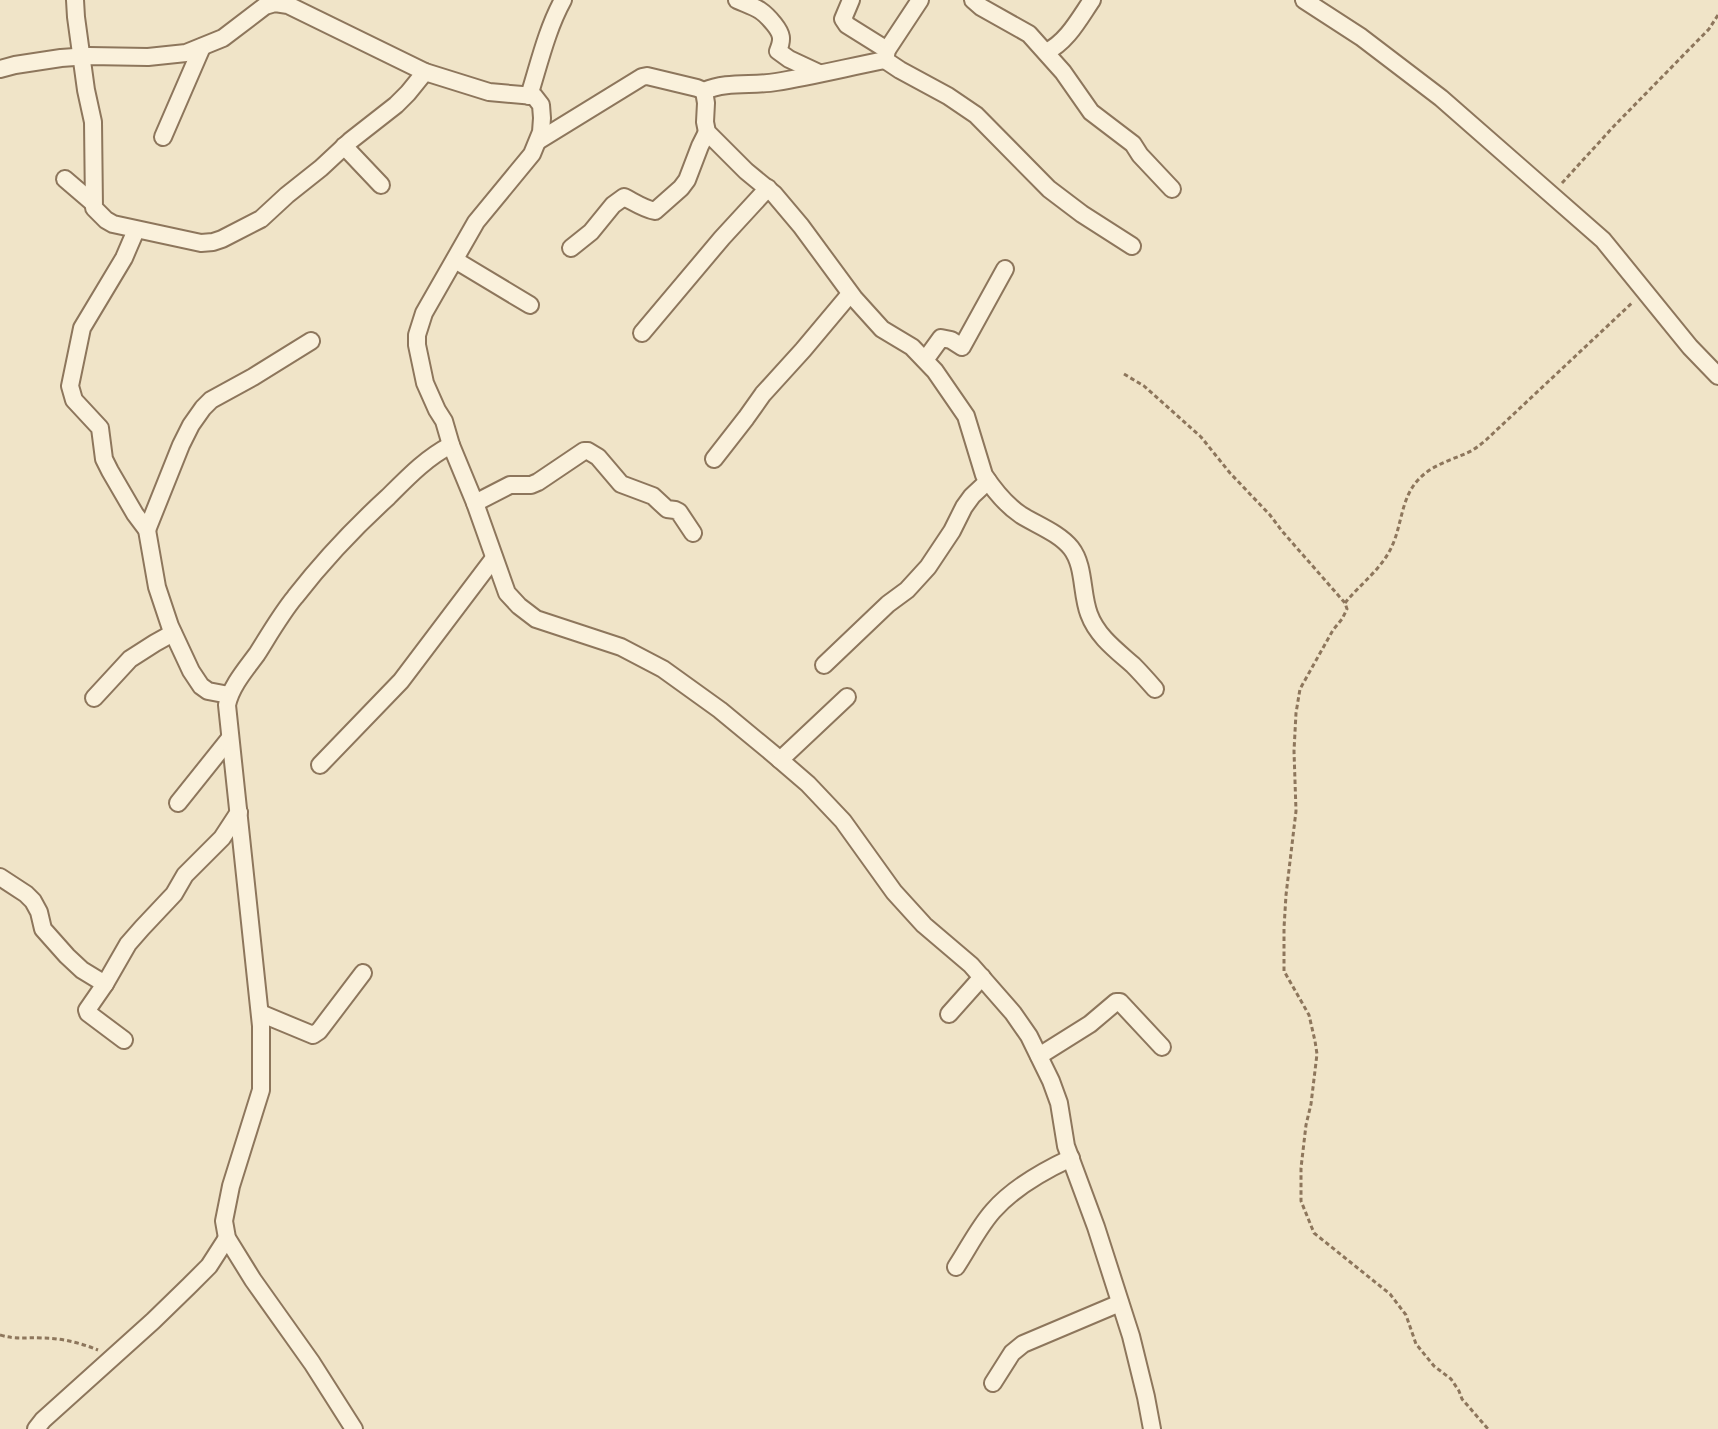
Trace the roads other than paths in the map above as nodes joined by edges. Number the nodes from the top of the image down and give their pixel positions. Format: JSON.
{"nodes":[{"id":1,"x":75,"y":0,"type":"edge"},
{"id":2,"x":563,"y":0,"type":"edge"},
{"id":3,"x":737,"y":0,"type":"edge"},
{"id":4,"x":851,"y":0,"type":"edge"},
{"id":5,"x":920,"y":0,"type":"edge"},
{"id":6,"x":973,"y":0,"type":"edge"},
{"id":7,"x":1092,"y":0,"type":"edge"},
{"id":8,"x":1304,"y":0,"type":"edge"},
{"id":9,"x":202,"y":47,"type":"junction"},
{"id":10,"x":1046,"y":52,"type":"junction"},
{"id":11,"x":886,"y":55,"type":"junction"},
{"id":12,"x":82,"y":56,"type":"junction"},
{"id":13,"x":0,"y":69,"type":"edge"},
{"id":14,"x":425,"y":72,"type":"junction"},
{"id":15,"x":819,"y":73,"type":"junction"},
{"id":16,"x":704,"y":91,"type":"junction"},
{"id":17,"x":529,"y":96,"type":"junction"},
{"id":18,"x":707,"y":132,"type":"junction"},
{"id":19,"x":163,"y":137,"type":"dead end"},
{"id":20,"x":538,"y":141,"type":"junction"},
{"id":21,"x":345,"y":146,"type":"junction"},
{"id":22,"x":64,"y":179,"type":"dead end"},
{"id":23,"x":381,"y":185,"type":"dead end"},
{"id":24,"x":768,"y":188,"type":"junction"},
{"id":25,"x":1172,"y":189,"type":"dead end"},
{"id":26,"x":93,"y":203,"type":"junction"},
{"id":27,"x":136,"y":230,"type":"junction"},
{"id":28,"x":1132,"y":246,"type":"dead end"},
{"id":29,"x":571,"y":248,"type":"dead end"},
{"id":30,"x":455,"y":260,"type":"junction"},
{"id":31,"x":1005,"y":269,"type":"dead end"},
{"id":32,"x":850,"y":294,"type":"junction"},
{"id":33,"x":530,"y":305,"type":"dead end"},
{"id":34,"x":642,"y":333,"type":"dead end"},
{"id":35,"x":311,"y":341,"type":"dead end"},
{"id":36,"x":926,"y":360,"type":"junction"},
{"id":37,"x":1718,"y":376,"type":"edge"},
{"id":38,"x":451,"y":445,"type":"junction"},
{"id":39,"x":714,"y":459,"type":"dead end"},
{"id":40,"x":988,"y":481,"type":"junction"},
{"id":41,"x":475,"y":503,"type":"junction"},
{"id":42,"x":147,"y":530,"type":"junction"},
{"id":43,"x":693,"y":533,"type":"dead end"},
{"id":44,"x":494,"y":558,"type":"junction"},
{"id":45,"x":173,"y":633,"type":"junction"},
{"id":46,"x":824,"y":665,"type":"dead end"},
{"id":47,"x":1155,"y":689,"type":"dead end"},
{"id":48,"x":229,"y":695,"type":"junction"},
{"id":49,"x":847,"y":697,"type":"dead end"},
{"id":50,"x":94,"y":698,"type":"dead end"},
{"id":51,"x":230,"y":738,"type":"junction"},
{"id":52,"x":780,"y":760,"type":"junction"},
{"id":53,"x":320,"y":765,"type":"dead end"},
{"id":54,"x":178,"y":803,"type":"dead end"},
{"id":55,"x":239,"y":812,"type":"junction"},
{"id":56,"x":0,"y":877,"type":"edge"},
{"id":57,"x":363,"y":973,"type":"dead end"},
{"id":58,"x":982,"y":977,"type":"junction"},
{"id":59,"x":105,"y":984,"type":"junction"},
{"id":60,"x":260,"y":1012,"type":"junction"},
{"id":61,"x":949,"y":1014,"type":"dead end"},
{"id":62,"x":124,"y":1040,"type":"dead end"},
{"id":63,"x":1162,"y":1047,"type":"dead end"},
{"id":64,"x":1039,"y":1056,"type":"junction"},
{"id":65,"x":1071,"y":1158,"type":"junction"},
{"id":66,"x":227,"y":1238,"type":"junction"},
{"id":67,"x":956,"y":1267,"type":"dead end"},
{"id":68,"x":1120,"y":1303,"type":"junction"},
{"id":69,"x":993,"y":1383,"type":"dead end"},
{"id":70,"x":36,"y":1429,"type":"edge"},
{"id":71,"x":354,"y":1429,"type":"edge"},
{"id":72,"x":1152,"y":1429,"type":"edge"}],
"edges":[{"from":1,"to":12,"type":"street"},
{"from":2,"to":17,"type":"street"},
{"from":3,"to":15,"type":"street"},
{"from":4,"to":11,"type":"street"},
{"from":5,"to":11,"type":"street"},
{"from":6,"to":10,"type":"street"},
{"from":7,"to":10,"type":"street"},
{"from":8,"to":37,"type":"street"},
{"from":9,"to":12,"type":"street"},
{"from":9,"to":14,"type":"street"},
{"from":9,"to":19,"type":"street"},
{"from":10,"to":25,"type":"street"},
{"from":11,"to":15,"type":"street"},
{"from":11,"to":28,"type":"street"},
{"from":12,"to":13,"type":"street"},
{"from":12,"to":26,"type":"street"},
{"from":14,"to":17,"type":"street"},
{"from":14,"to":21,"type":"street"},
{"from":15,"to":16,"type":"street"},
{"from":16,"to":18,"type":"street"},
{"from":16,"to":20,"type":"street"},
{"from":17,"to":20,"type":"street"},
{"from":18,"to":24,"type":"street"},
{"from":18,"to":29,"type":"street"},
{"from":20,"to":30,"type":"street"},
{"from":21,"to":23,"type":"street"},
{"from":21,"to":27,"type":"street"},
{"from":22,"to":26,"type":"street"},
{"from":24,"to":32,"type":"street"},
{"from":24,"to":34,"type":"street"},
{"from":26,"to":27,"type":"street"},
{"from":27,"to":42,"type":"street"},
{"from":30,"to":33,"type":"street"},
{"from":30,"to":38,"type":"street"},
{"from":31,"to":36,"type":"street"},
{"from":32,"to":36,"type":"street"},
{"from":32,"to":39,"type":"street"},
{"from":35,"to":42,"type":"street"},
{"from":36,"to":40,"type":"street"},
{"from":38,"to":41,"type":"street"},
{"from":38,"to":48,"type":"street"},
{"from":40,"to":46,"type":"street"},
{"from":40,"to":47,"type":"street"},
{"from":41,"to":43,"type":"street"},
{"from":41,"to":44,"type":"street"},
{"from":42,"to":45,"type":"street"},
{"from":44,"to":52,"type":"street"},
{"from":44,"to":53,"type":"street"},
{"from":45,"to":48,"type":"street"},
{"from":45,"to":50,"type":"street"},
{"from":48,"to":51,"type":"street"},
{"from":49,"to":52,"type":"street"},
{"from":51,"to":54,"type":"street"},
{"from":51,"to":55,"type":"street"},
{"from":52,"to":58,"type":"street"},
{"from":55,"to":59,"type":"street"},
{"from":55,"to":60,"type":"street"},
{"from":56,"to":59,"type":"street"},
{"from":57,"to":60,"type":"street"},
{"from":58,"to":61,"type":"street"},
{"from":58,"to":64,"type":"street"},
{"from":59,"to":62,"type":"street"},
{"from":60,"to":66,"type":"street"},
{"from":63,"to":64,"type":"street"},
{"from":64,"to":65,"type":"street"},
{"from":65,"to":67,"type":"street"},
{"from":65,"to":68,"type":"street"},
{"from":66,"to":70,"type":"street"},
{"from":66,"to":71,"type":"street"},
{"from":68,"to":69,"type":"street"},
{"from":68,"to":72,"type":"street"}]}
